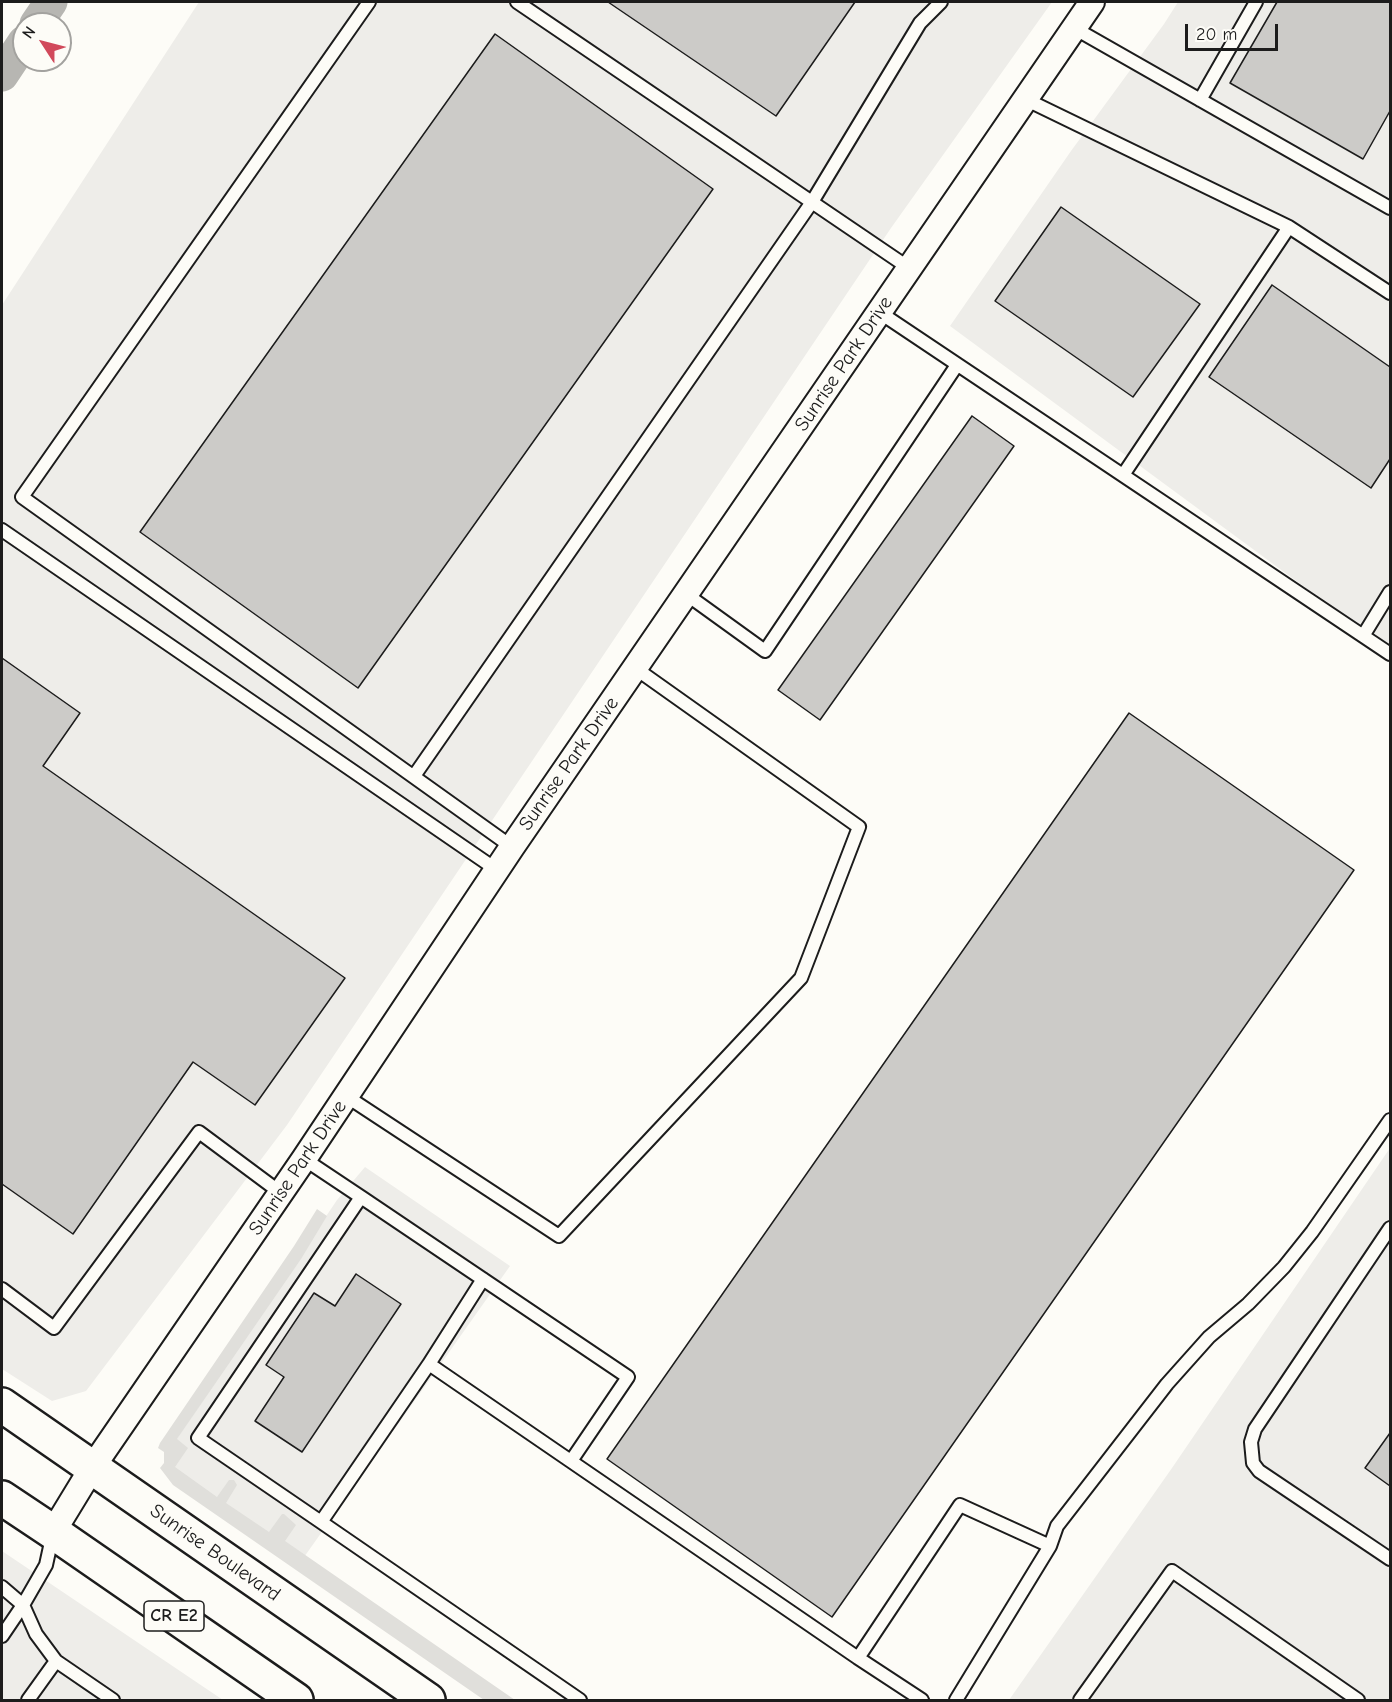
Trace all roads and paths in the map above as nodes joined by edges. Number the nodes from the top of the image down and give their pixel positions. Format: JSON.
{"nodes":[{"id":1,"x":369,"y":2,"type":"edge"},
{"id":2,"x":517,"y":2,"type":"edge"},
{"id":3,"x":941,"y":2,"type":"edge"},
{"id":4,"x":1092,"y":2,"type":"edge"},
{"id":5,"x":1256,"y":2,"type":"edge"},
{"id":6,"x":1074,"y":28,"type":"junction"},
{"id":7,"x":1025,"y":99,"type":"junction"},
{"id":8,"x":1200,"y":100,"type":"junction"},
{"id":9,"x":812,"y":202,"type":"junction"},
{"id":10,"x":1390,"y":208,"type":"edge"},
{"id":11,"x":1289,"y":227,"type":"junction"},
{"id":12,"x":909,"y":268,"type":"junction"},
{"id":13,"x":1390,"y":293,"type":"edge"},
{"id":14,"x":879,"y":312,"type":"junction"},
{"id":15,"x":957,"y":365,"type":"junction"},
{"id":16,"x":1123,"y":475,"type":"junction"},
{"id":17,"x":2,"y":530,"type":"edge"},
{"id":18,"x":1390,"y":592,"type":"edge"},
{"id":19,"x":686,"y":594,"type":"junction"},
{"id":20,"x":1363,"y":636,"type":"junction"},
{"id":21,"x":1390,"y":654,"type":"edge"},
{"id":22,"x":635,"y":668,"type":"junction"},
{"id":23,"x":414,"y":776,"type":"junction"},
{"id":24,"x":512,"y":847,"type":"junction"},
{"id":25,"x":497,"y":870,"type":"junction"},
{"id":26,"x":346,"y":1096,"type":"junction"},
{"id":27,"x":1390,"y":1120,"type":"edge"},
{"id":28,"x":304,"y":1159,"type":"junction"},
{"id":29,"x":281,"y":1193,"type":"junction"},
{"id":30,"x":361,"y":1197,"type":"junction"},
{"id":31,"x":1390,"y":1228,"type":"edge"},
{"id":32,"x":483,"y":1279,"type":"junction"},
{"id":33,"x":2,"y":1289,"type":"edge"},
{"id":34,"x":429,"y":1364,"type":"junction"},
{"id":35,"x":2,"y":1405,"type":"edge"},
{"id":36,"x":571,"y":1461,"type":"junction"},
{"id":37,"x":92,"y":1468,"type":"junction"},
{"id":38,"x":2,"y":1498,"type":"edge"},
{"id":39,"x":321,"y":1522,"type":"junction"},
{"id":40,"x":53,"y":1532,"type":"junction"},
{"id":41,"x":1050,"y":1546,"type":"junction"},
{"id":42,"x":1390,"y":1559,"type":"edge"},
{"id":43,"x":2,"y":1587,"type":"edge"},
{"id":44,"x":22,"y":1605,"type":"junction"},
{"id":45,"x":2,"y":1636,"type":"edge"},
{"id":46,"x":858,"y":1658,"type":"junction"},
{"id":47,"x":56,"y":1661,"type":"junction"},
{"id":48,"x":28,"y":1701,"type":"edge"},
{"id":49,"x":113,"y":1701,"type":"edge"},
{"id":50,"x":296,"y":1701,"type":"edge"},
{"id":51,"x":428,"y":1701,"type":"edge"},
{"id":52,"x":580,"y":1701,"type":"edge"},
{"id":53,"x":922,"y":1701,"type":"edge"},
{"id":54,"x":956,"y":1701,"type":"edge"},
{"id":55,"x":1080,"y":1701,"type":"edge"},
{"id":56,"x":1358,"y":1701,"type":"edge"}],
"edges":[{"from":1,"to":23,"type":"lane"},
{"from":2,"to":9,"type":"lane"},
{"from":3,"to":9,"type":"lane"},
{"from":4,"to":6,"type":"street","name":"Sunrise Park Drive"},
{"from":5,"to":8,"type":"lane"},
{"from":6,"to":7,"type":"street","name":"Sunrise Park Drive"},
{"from":6,"to":8,"type":"lane"},
{"from":7,"to":11,"type":"lane"},
{"from":7,"to":12,"type":"street","name":"Sunrise Park Drive"},
{"from":8,"to":10,"type":"lane"},
{"from":9,"to":12,"type":"lane"},
{"from":9,"to":23,"type":"lane"},
{"from":11,"to":13,"type":"lane"},
{"from":11,"to":16,"type":"lane"},
{"from":12,"to":14,"type":"street","name":"Sunrise Park Drive"},
{"from":14,"to":15,"type":"lane"},
{"from":14,"to":19,"type":"street","name":"Sunrise Park Drive"},
{"from":15,"to":16,"type":"lane"},
{"from":15,"to":19,"type":"lane"},
{"from":16,"to":20,"type":"lane"},
{"from":17,"to":25,"type":"lane"},
{"from":18,"to":20,"type":"lane"},
{"from":19,"to":22,"type":"street","name":"Sunrise Park Drive"},
{"from":20,"to":21,"type":"lane"},
{"from":22,"to":24,"type":"street","name":"Sunrise Park Drive"},
{"from":22,"to":26,"type":"lane"},
{"from":23,"to":24,"type":"lane"},
{"from":24,"to":25,"type":"street","name":"Sunrise Park Drive"},
{"from":25,"to":26,"type":"street","name":"Sunrise Park Drive"},
{"from":26,"to":28,"type":"street","name":"Sunrise Park Drive"},
{"from":27,"to":41,"type":"lane"},
{"from":28,"to":29,"type":"street","name":"Sunrise Park Drive"},
{"from":28,"to":30,"type":"lane"},
{"from":29,"to":33,"type":"lane"},
{"from":29,"to":37,"type":"street","name":"Sunrise Park Drive"},
{"from":30,"to":32,"type":"lane"},
{"from":30,"to":39,"type":"lane"},
{"from":31,"to":42,"type":"lane"},
{"from":32,"to":34,"type":"lane"},
{"from":32,"to":36,"type":"lane"},
{"from":34,"to":36,"type":"lane"},
{"from":34,"to":39,"type":"lane"},
{"from":35,"to":37,"type":"main road","name":"Sunrise Boulevard"},
{"from":36,"to":46,"type":"lane"},
{"from":37,"to":40,"type":"street","name":"Sunrise Park Drive"},
{"from":37,"to":51,"type":"main road","name":"Sunrise Boulevard"},
{"from":38,"to":40,"type":"main road","number":"CR E2"},
{"from":39,"to":52,"type":"lane"},
{"from":40,"to":44,"type":"lane"},
{"from":40,"to":50,"type":"main road","number":"CR E2"},
{"from":41,"to":46,"type":"lane"},
{"from":41,"to":54,"type":"lane"},
{"from":43,"to":44,"type":"lane"},
{"from":44,"to":45,"type":"lane"},
{"from":44,"to":47,"type":"lane"},
{"from":46,"to":53,"type":"lane"},
{"from":47,"to":48,"type":"lane"},
{"from":47,"to":49,"type":"lane"},
{"from":55,"to":56,"type":"lane"}]}
